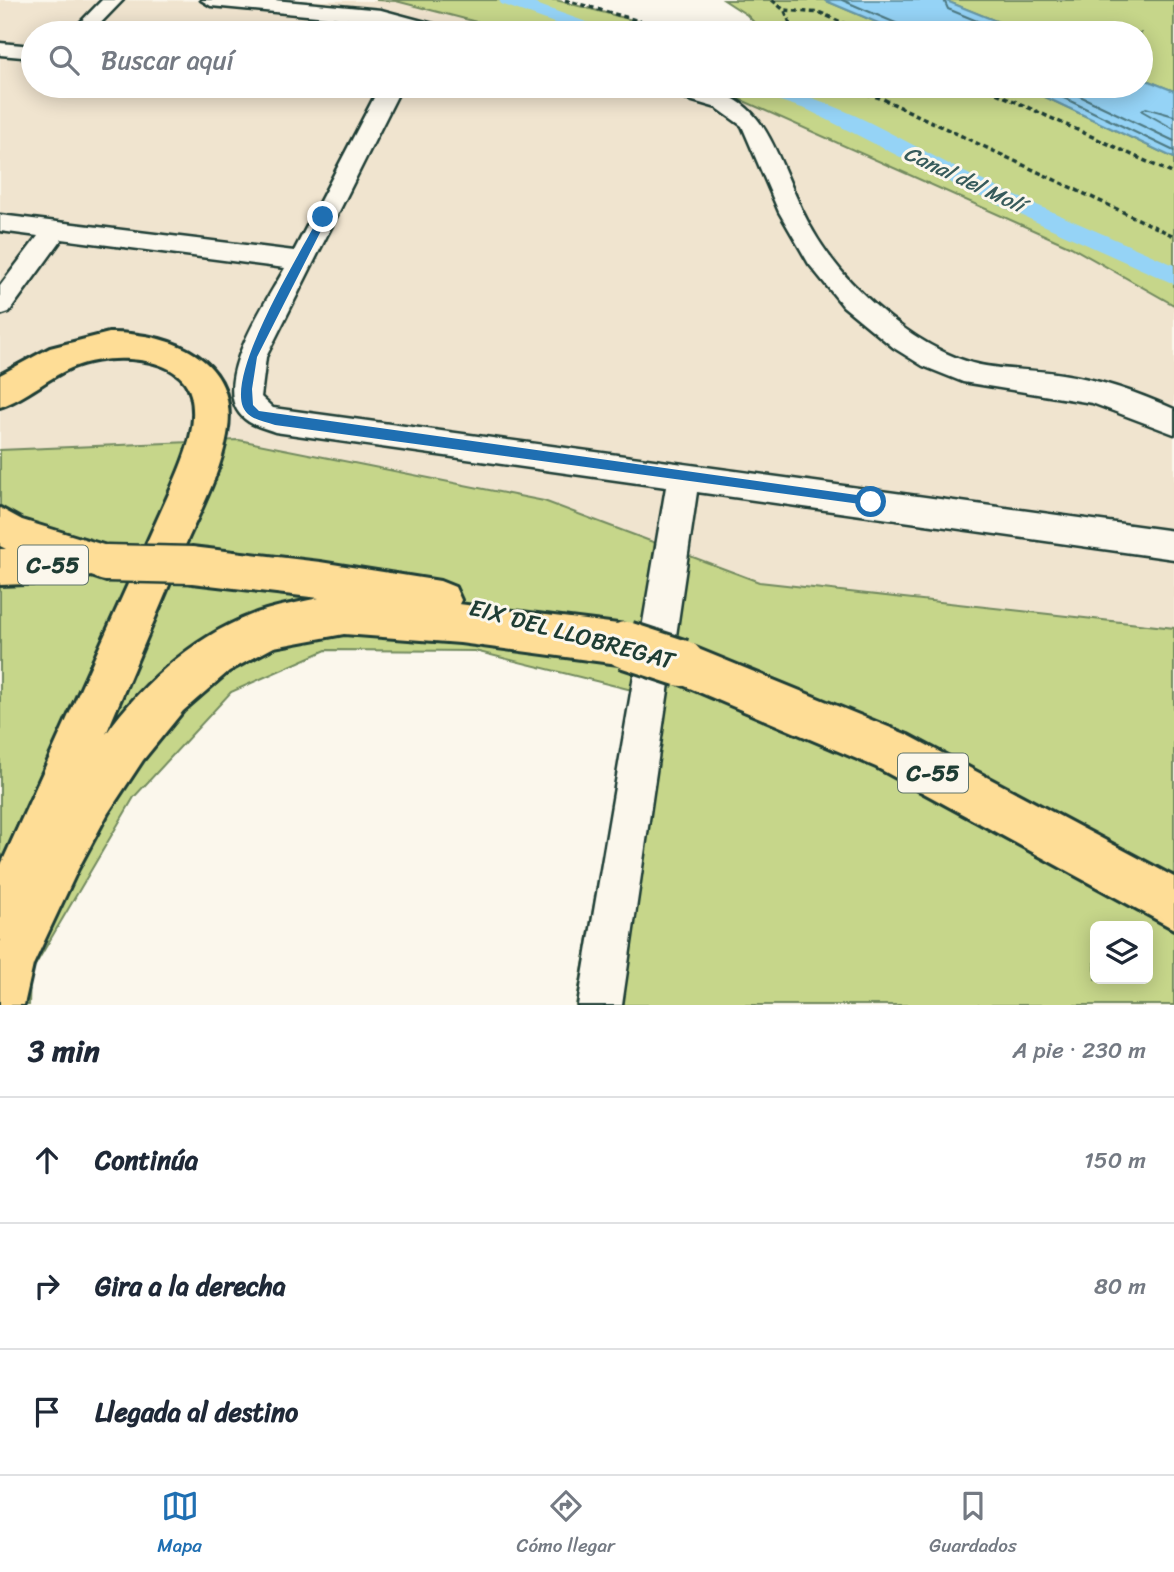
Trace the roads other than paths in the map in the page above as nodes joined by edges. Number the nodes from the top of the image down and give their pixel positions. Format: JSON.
{"nodes":[{"id":1,"x":113,"y":0,"type":"edge"},
{"id":2,"x":211,"y":0,"type":"edge"},
{"id":3,"x":92,"y":21,"type":"edge"},
{"id":4,"x":390,"y":21,"type":"edge"},
{"id":5,"x":0,"y":49,"type":"edge"},
{"id":6,"x":21,"y":51,"type":"edge"},
{"id":7,"x":385,"y":98,"type":"edge"},
{"id":8,"x":706,"y":98,"type":"edge"},
{"id":9,"x":0,"y":223,"type":"edge"},
{"id":10,"x":56,"y":230,"type":"junction"},
{"id":11,"x":301,"y":261,"type":"junction"},
{"id":12,"x":0,"y":305,"type":"edge"},
{"id":13,"x":0,"y":393,"type":"edge"},
{"id":14,"x":1174,"y":422,"type":"edge"},
{"id":15,"x":684,"y":475,"type":"junction"},
{"id":16,"x":0,"y":524,"type":"edge"},
{"id":17,"x":1174,"y":545,"type":"edge"},
{"id":18,"x":106,"y":562,"type":"junction"},
{"id":19,"x":0,"y":567,"type":"edge"},
{"id":20,"x":625,"y":645,"type":"junction"},
{"id":21,"x":1174,"y":904,"type":"edge"},
{"id":22,"x":8,"y":937,"type":"edge"},
{"id":23,"x":600,"y":1005,"type":"edge"}],
"edges":[{"from":1,"to":3,"type":"lane"},
{"from":2,"to":4,"type":"lane"},
{"from":5,"to":6,"type":"lane"},
{"from":7,"to":11,"type":"lane"},
{"from":8,"to":14,"type":"lane"},
{"from":9,"to":10,"type":"lane"},
{"from":10,"to":11,"type":"lane"},
{"from":10,"to":12,"type":"lane"},
{"from":11,"to":15,"type":"lane"},
{"from":13,"to":22,"type":"highway"},
{"from":15,"to":17,"type":"lane"},
{"from":15,"to":23,"type":"lane"},
{"from":16,"to":18,"type":"highway"},
{"from":18,"to":19,"type":"highway","name":"EIX DEL LLOBREGAT","number":"C-55"},
{"from":18,"to":20,"type":"highway","name":"EIX DEL LLOBREGAT","number":"C-55","bridge":true},
{"from":20,"to":21,"type":"highway","name":"EIX DEL LLOBREGAT","number":"C-55","bridge":true},
{"from":20,"to":22,"type":"highway"}]}
